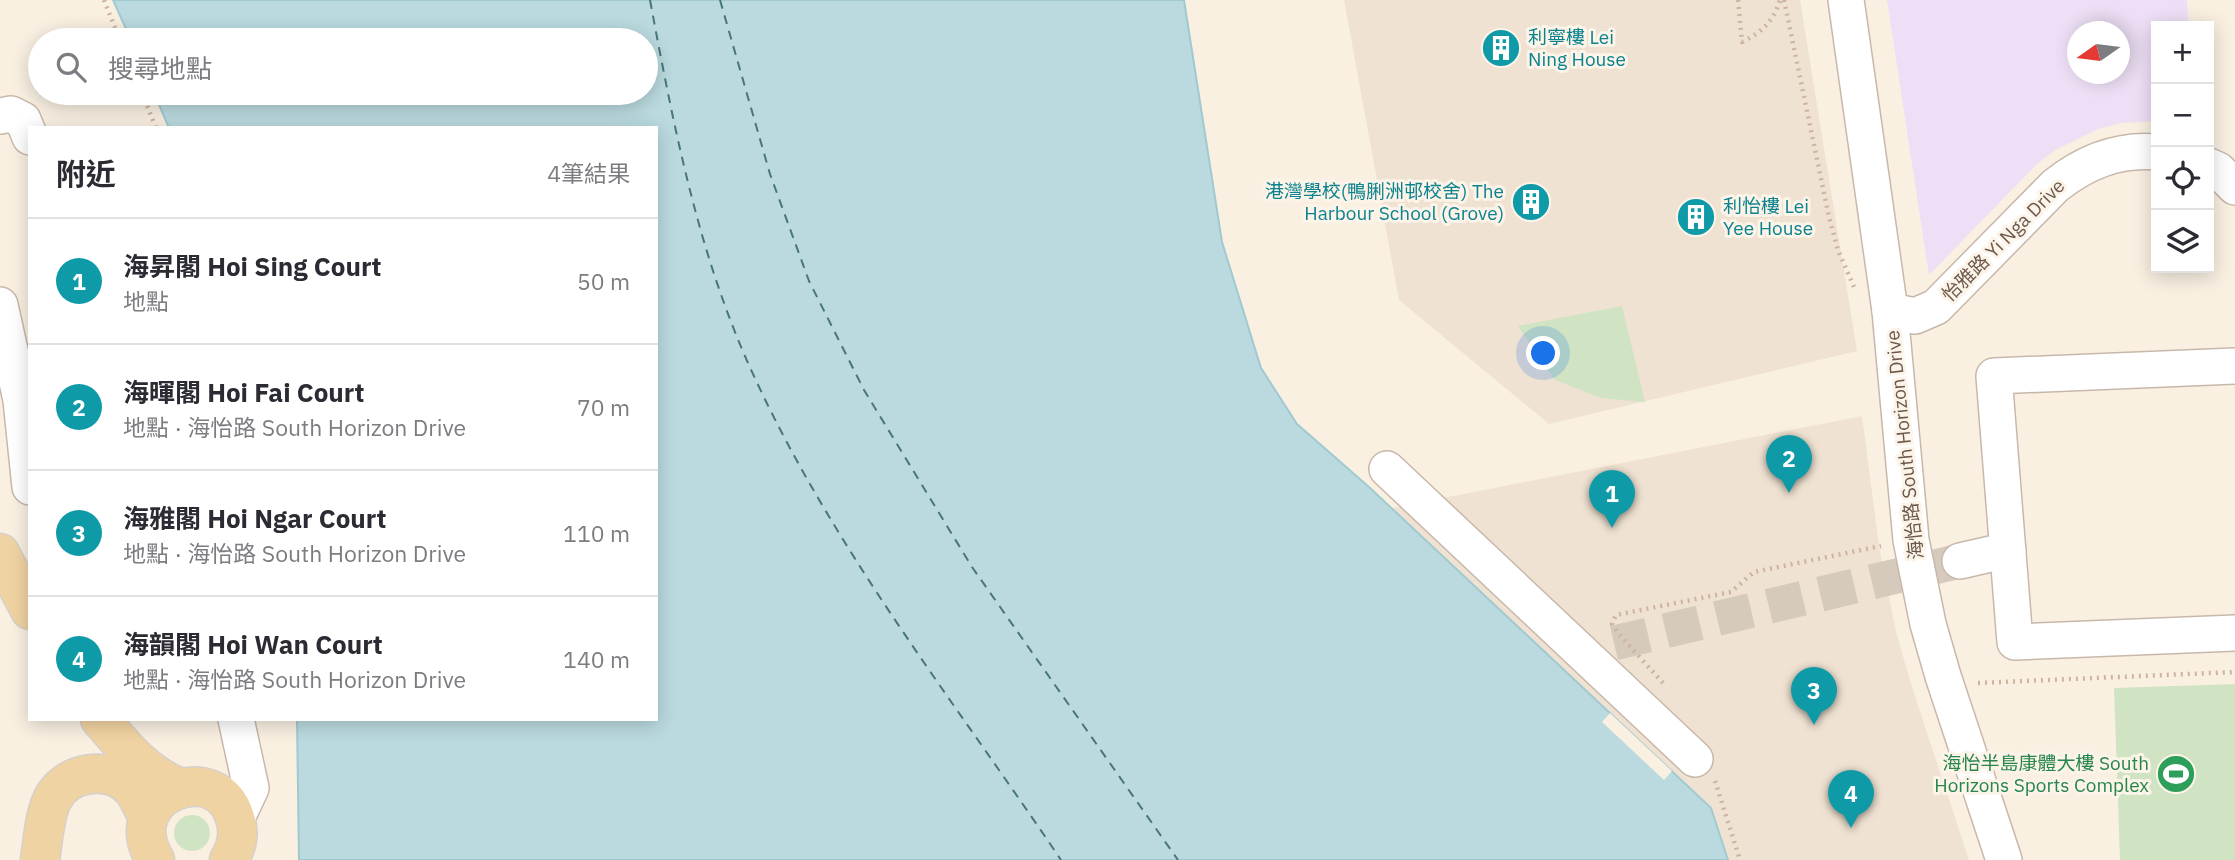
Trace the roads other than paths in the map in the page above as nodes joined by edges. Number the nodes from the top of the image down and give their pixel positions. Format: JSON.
{"nodes":[{"id":1,"x":1846,"y":0,"type":"edge"},
{"id":2,"x":0,"y":116,"type":"edge"},
{"id":3,"x":28,"y":132,"type":"edge"},
{"id":4,"x":2151,"y":152,"type":"edge"},
{"id":5,"x":2214,"y":168,"type":"edge"},
{"id":6,"x":2235,"y":187,"type":"edge"},
{"id":7,"x":0,"y":305,"type":"edge"},
{"id":8,"x":1890,"y":312,"type":"junction"},
{"id":9,"x":2235,"y":366,"type":"edge"},
{"id":10,"x":28,"y":467,"type":"edge"},
{"id":11,"x":1387,"y":468,"type":"dead end"},
{"id":12,"x":2008,"y":550,"type":"junction"},
{"id":13,"x":0,"y":553,"type":"edge"},
{"id":14,"x":1960,"y":561,"type":"tunnel mouth"},
{"id":15,"x":28,"y":606,"type":"edge"},
{"id":16,"x":2235,"y":633,"type":"edge"},
{"id":17,"x":102,"y":721,"type":"edge"},
{"id":18,"x":236,"y":721,"type":"edge"},
{"id":19,"x":243,"y":755,"type":"junction"},
{"id":20,"x":1704,"y":767,"type":"road end"},
{"id":21,"x":192,"y":788,"type":"junction"},
{"id":22,"x":148,"y":846,"type":"edge"},
{"id":23,"x":236,"y":846,"type":"edge"},
{"id":24,"x":40,"y":860,"type":"edge"},
{"id":25,"x":2004,"y":860,"type":"edge"}],
"edges":[{"from":1,"to":8,"type":"street","name":"海怡路 South Horizon Drive"},
{"from":2,"to":3,"type":"street"},
{"from":4,"to":8,"type":"street","name":"怡雅路 Yi Nga Drive"},
{"from":5,"to":6,"type":"street"},
{"from":7,"to":10,"type":"street"},
{"from":8,"to":25,"type":"street","name":"海怡路 South Horizon Drive"},
{"from":9,"to":12,"type":"street"},
{"from":11,"to":20,"type":"street"},
{"from":12,"to":14,"type":"street"},
{"from":12,"to":16,"type":"street"},
{"from":13,"to":15,"type":"main road"},
{"from":17,"to":21,"type":"main road"},
{"from":18,"to":19,"type":"street"},
{"from":19,"to":21,"type":"street"},
{"from":19,"to":23,"type":"street"},
{"from":21,"to":22,"type":"main road"},
{"from":21,"to":23,"type":"main road"},
{"from":22,"to":24,"type":"main road"}]}
